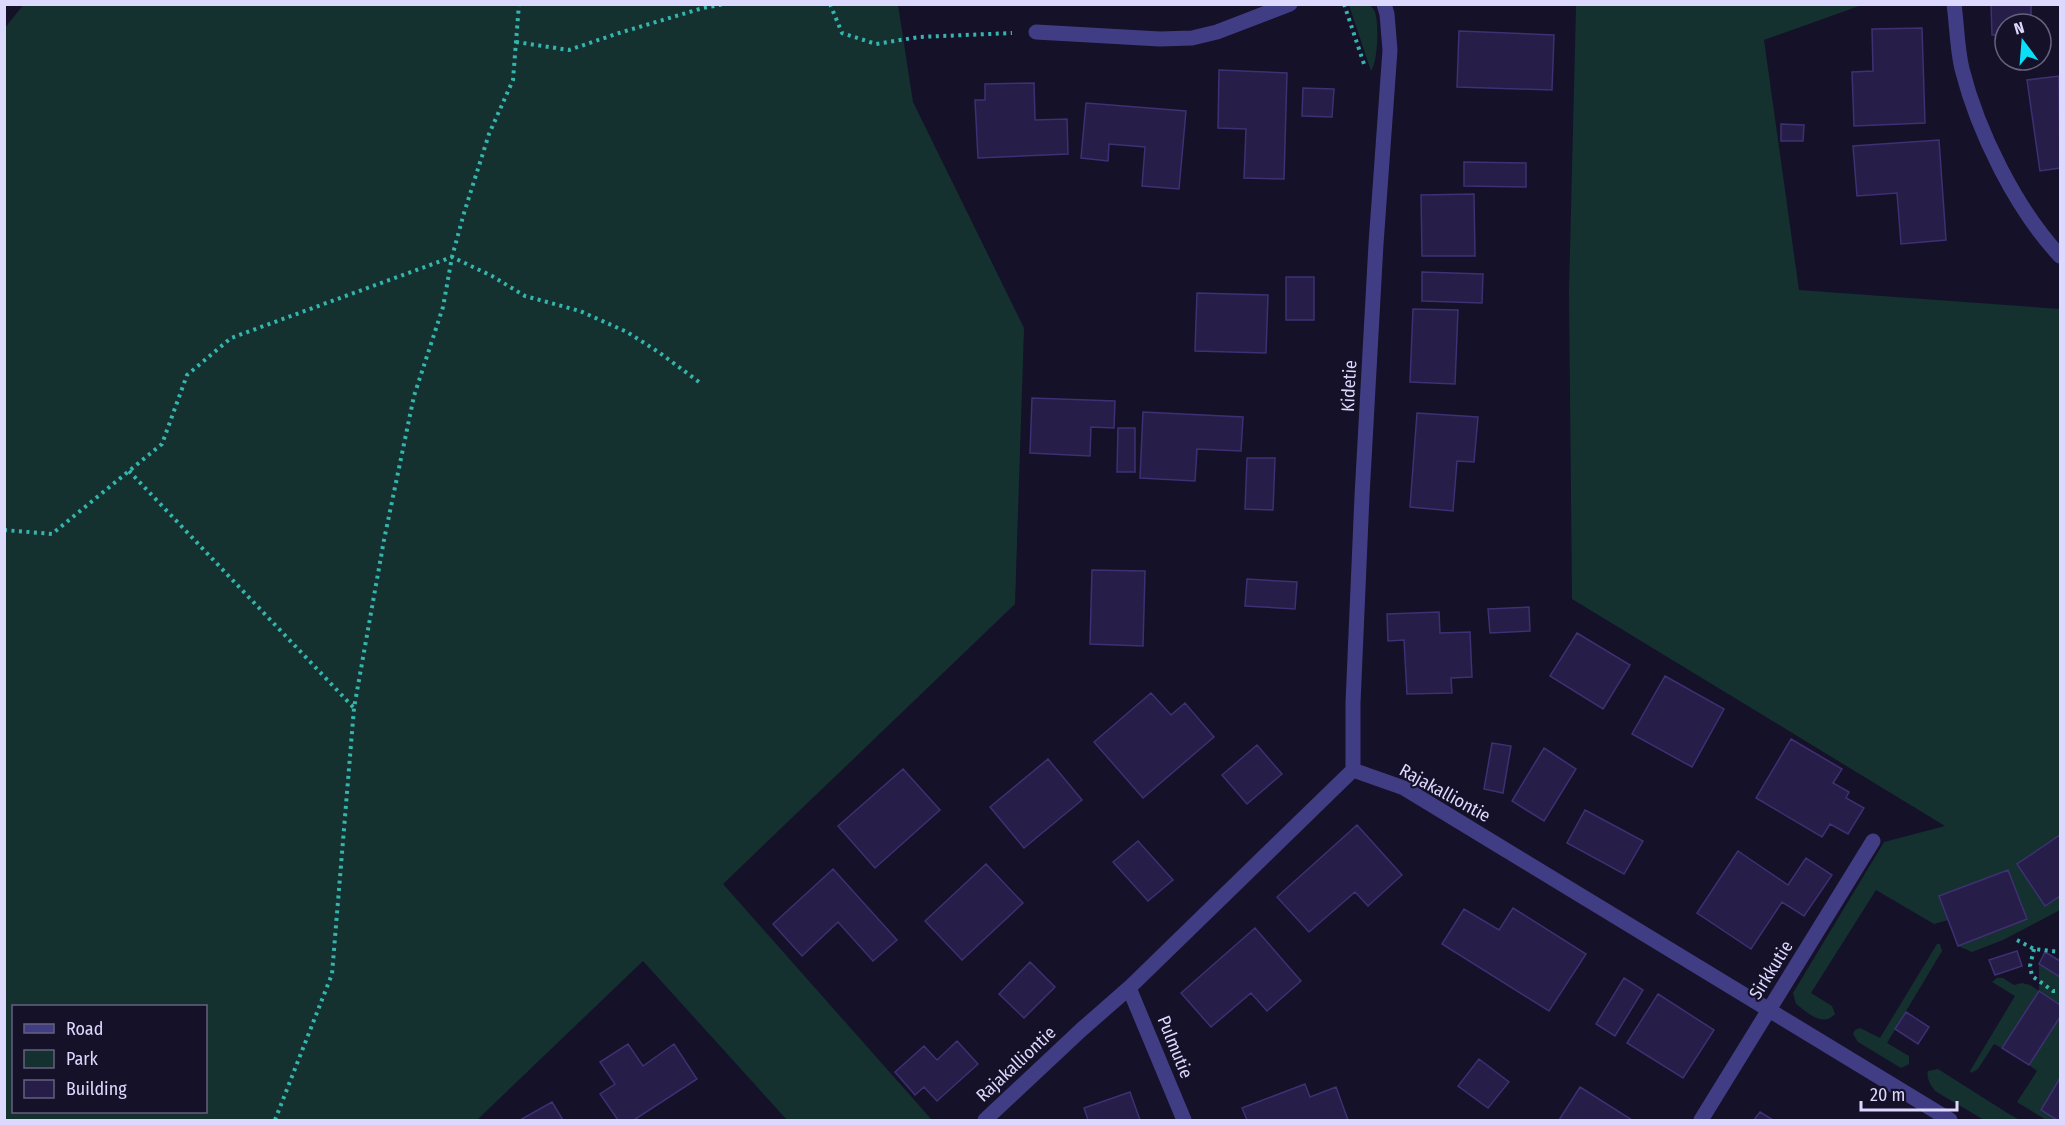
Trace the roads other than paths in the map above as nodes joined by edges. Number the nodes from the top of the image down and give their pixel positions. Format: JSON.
{"nodes":[{"id":1,"x":1290,"y":4,"type":"edge"},
{"id":2,"x":1384,"y":4,"type":"edge"},
{"id":3,"x":1954,"y":4,"type":"edge"},
{"id":4,"x":1036,"y":32,"type":"road end"},
{"id":5,"x":2060,"y":253,"type":"edge"},
{"id":6,"x":1353,"y":770,"type":"junction"},
{"id":7,"x":1873,"y":841,"type":"dead end"},
{"id":8,"x":1129,"y":988,"type":"junction"},
{"id":9,"x":1769,"y":1010,"type":"junction"},
{"id":10,"x":985,"y":1120,"type":"edge"},
{"id":11,"x":1184,"y":1120,"type":"edge"},
{"id":12,"x":1701,"y":1120,"type":"edge"},
{"id":13,"x":1950,"y":1120,"type":"edge"}],
"edges":[{"from":1,"to":4,"type":"street"},
{"from":2,"to":6,"type":"street","name":"Kidetie"},
{"from":3,"to":5,"type":"street"},
{"from":6,"to":8,"type":"street","name":"Rajakalliontie"},
{"from":6,"to":9,"type":"street","name":"Rajakalliontie"},
{"from":7,"to":9,"type":"street","name":"Sirkkutie"},
{"from":8,"to":10,"type":"street","name":"Rajakalliontie"},
{"from":8,"to":11,"type":"street","name":"Pulmutie"},
{"from":9,"to":12,"type":"street","name":"Sirkkutie"},
{"from":9,"to":13,"type":"street","name":"Rajakalliontie"}]}
